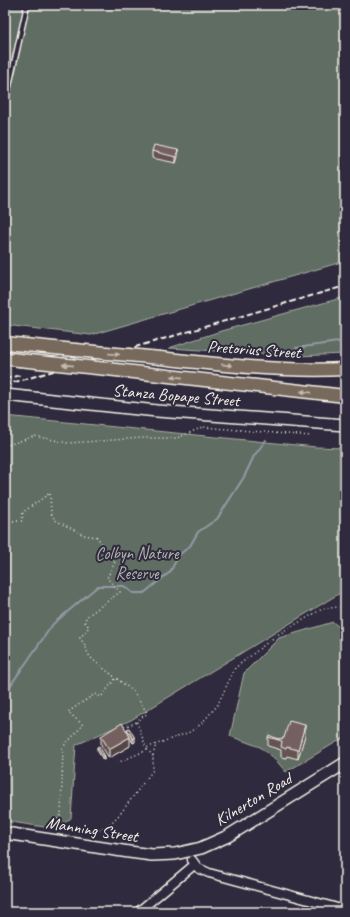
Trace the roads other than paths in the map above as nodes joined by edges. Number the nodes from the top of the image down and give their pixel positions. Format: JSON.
{"nodes":[{"id":1,"x":27,"y":5,"type":"edge"},
{"id":2,"x":5,"y":104,"type":"edge"},
{"id":3,"x":5,"y":343,"type":"edge"},
{"id":4,"x":5,"y":358,"type":"edge"},
{"id":5,"x":345,"y":369,"type":"edge"},
{"id":6,"x":5,"y":395,"type":"edge"},
{"id":7,"x":345,"y":396,"type":"edge"},
{"id":8,"x":345,"y":425,"type":"edge"},
{"id":9,"x":345,"y":763,"type":"edge"},
{"id":10,"x":5,"y":833,"type":"edge"},
{"id":11,"x":174,"y":854,"type":"joint"},
{"id":12,"x":345,"y":910,"type":"edge"},
{"id":13,"x":138,"y":912,"type":"edge"}],
"edges":[{"from":1,"to":2,"type":"lane"},
{"from":3,"to":5,"type":"main road","name":"Pretorius Street","one_way":true,"bridge":true},
{"from":7,"to":4,"type":"main road","one_way":true,"bridge":true},
{"from":6,"to":8,"type":"street","name":"Stanza Bopape Street"},
{"from":9,"to":11,"type":"street","name":"Kilnerton Road"},
{"from":10,"to":11,"type":"street","name":"Manning Street"},
{"from":12,"to":13,"type":"street"}]}
